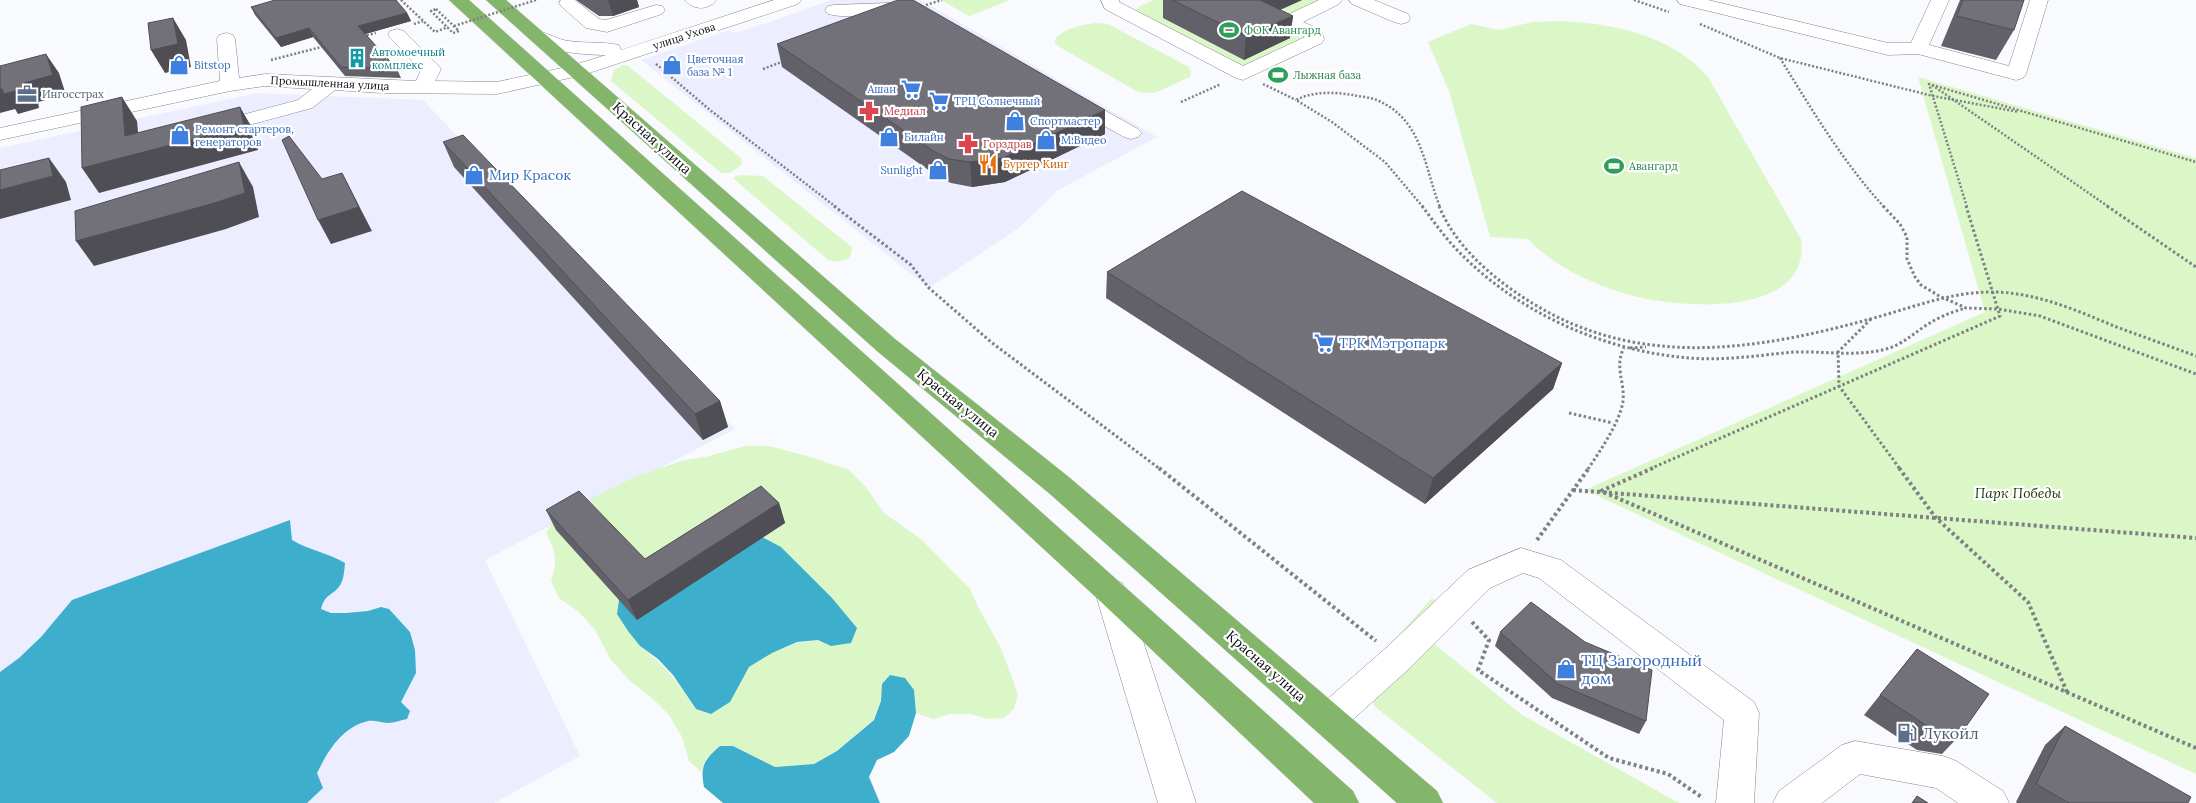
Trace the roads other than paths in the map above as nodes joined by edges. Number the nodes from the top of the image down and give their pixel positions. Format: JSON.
{"nodes":[{"id":1,"x":458,"y":0,"type":"edge"},
{"id":2,"x":495,"y":0,"type":"edge"},
{"id":3,"x":694,"y":0,"type":"edge"},
{"id":4,"x":708,"y":0,"type":"edge"},
{"id":5,"x":762,"y":0,"type":"edge"},
{"id":6,"x":792,"y":0,"type":"edge"},
{"id":7,"x":1110,"y":0,"type":"edge"},
{"id":8,"x":1332,"y":0,"type":"edge"},
{"id":9,"x":1358,"y":0,"type":"edge"},
{"id":10,"x":1686,"y":0,"type":"edge"},
{"id":11,"x":1940,"y":0,"type":"edge"},
{"id":12,"x":2039,"y":0,"type":"edge"},
{"id":13,"x":568,"y":3,"type":"dead end"},
{"id":14,"x":649,"y":5,"type":"edge"},
{"id":15,"x":834,"y":10,"type":"dead end"},
{"id":16,"x":920,"y":15,"type":"edge"},
{"id":17,"x":1401,"y":18,"type":"dead end"},
{"id":18,"x":678,"y":28,"type":"junction"},
{"id":19,"x":397,"y":36,"type":"dead end"},
{"id":20,"x":536,"y":36,"type":"junction"},
{"id":21,"x":226,"y":39,"type":"dead end"},
{"id":22,"x":1918,"y":48,"type":"junction"},
{"id":23,"x":615,"y":54,"type":"junction"},
{"id":24,"x":572,"y":67,"type":"junction"},
{"id":25,"x":544,"y":78,"type":"junction"},
{"id":26,"x":332,"y":83,"type":"junction"},
{"id":27,"x":230,"y":85,"type":"junction"},
{"id":28,"x":422,"y":88,"type":"junction"},
{"id":29,"x":1056,"y":91,"type":"edge"},
{"id":30,"x":600,"y":92,"type":"junction"},
{"id":31,"x":198,"y":133,"type":"edge"},
{"id":32,"x":1130,"y":133,"type":"dead end"},
{"id":33,"x":0,"y":134,"type":"edge"},
{"id":34,"x":1112,"y":592,"type":"junction"},
{"id":35,"x":1328,"y":720,"type":"junction"},
{"id":36,"x":1177,"y":803,"type":"edge"},
{"id":37,"x":1340,"y":803,"type":"edge"},
{"id":38,"x":1424,"y":803,"type":"edge"},
{"id":39,"x":1735,"y":803,"type":"edge"},
{"id":40,"x":1792,"y":803,"type":"edge"},
{"id":41,"x":1990,"y":803,"type":"edge"}],
"edges":[{"from":1,"to":25,"type":"highway","name":"Красная улица"},
{"from":2,"to":20,"type":"highway","name":"Красная улица"},
{"from":3,"to":4,"type":"street"},
{"from":5,"to":18,"type":"street","name":"улица Ухова"},
{"from":6,"to":23,"type":"street","name":"улица Ухова"},
{"from":7,"to":8,"type":"street"},
{"from":9,"to":17,"type":"street"},
{"from":10,"to":22,"type":"street"},
{"from":11,"to":22,"type":"street"},
{"from":12,"to":22,"type":"street"},
{"from":13,"to":14,"type":"street"},
{"from":14,"to":18,"type":"street"},
{"from":15,"to":16,"type":"street"},
{"from":18,"to":23,"type":"street","name":"улица Ухова"},
{"from":19,"to":28,"type":"street"},
{"from":20,"to":23,"type":"street"},
{"from":20,"to":24,"type":"highway","name":"Красная улица"},
{"from":21,"to":27,"type":"street"},
{"from":23,"to":24,"type":"street","name":"улица Ухова"},
{"from":23,"to":30,"type":"street"},
{"from":24,"to":25,"type":"street","name":"улица Ухова"},
{"from":24,"to":30,"type":"highway","name":"Красная улица"},
{"from":25,"to":28,"type":"street","name":"Промышленная улица"},
{"from":25,"to":34,"type":"highway","name":"Красная улица"},
{"from":26,"to":27,"type":"street","name":"Промышленная улица"},
{"from":26,"to":28,"type":"street","name":"Промышленная улица"},
{"from":26,"to":31,"type":"street"},
{"from":27,"to":33,"type":"street","name":"Промышленная улица"},
{"from":29,"to":32,"type":"street"},
{"from":30,"to":35,"type":"highway","name":"Красная улица"},
{"from":34,"to":36,"type":"street"},
{"from":34,"to":37,"type":"highway","name":"Красная улица"},
{"from":35,"to":38,"type":"highway","name":"Красная улица"},
{"from":35,"to":39,"type":"street"},
{"from":40,"to":41,"type":"street"}]}
